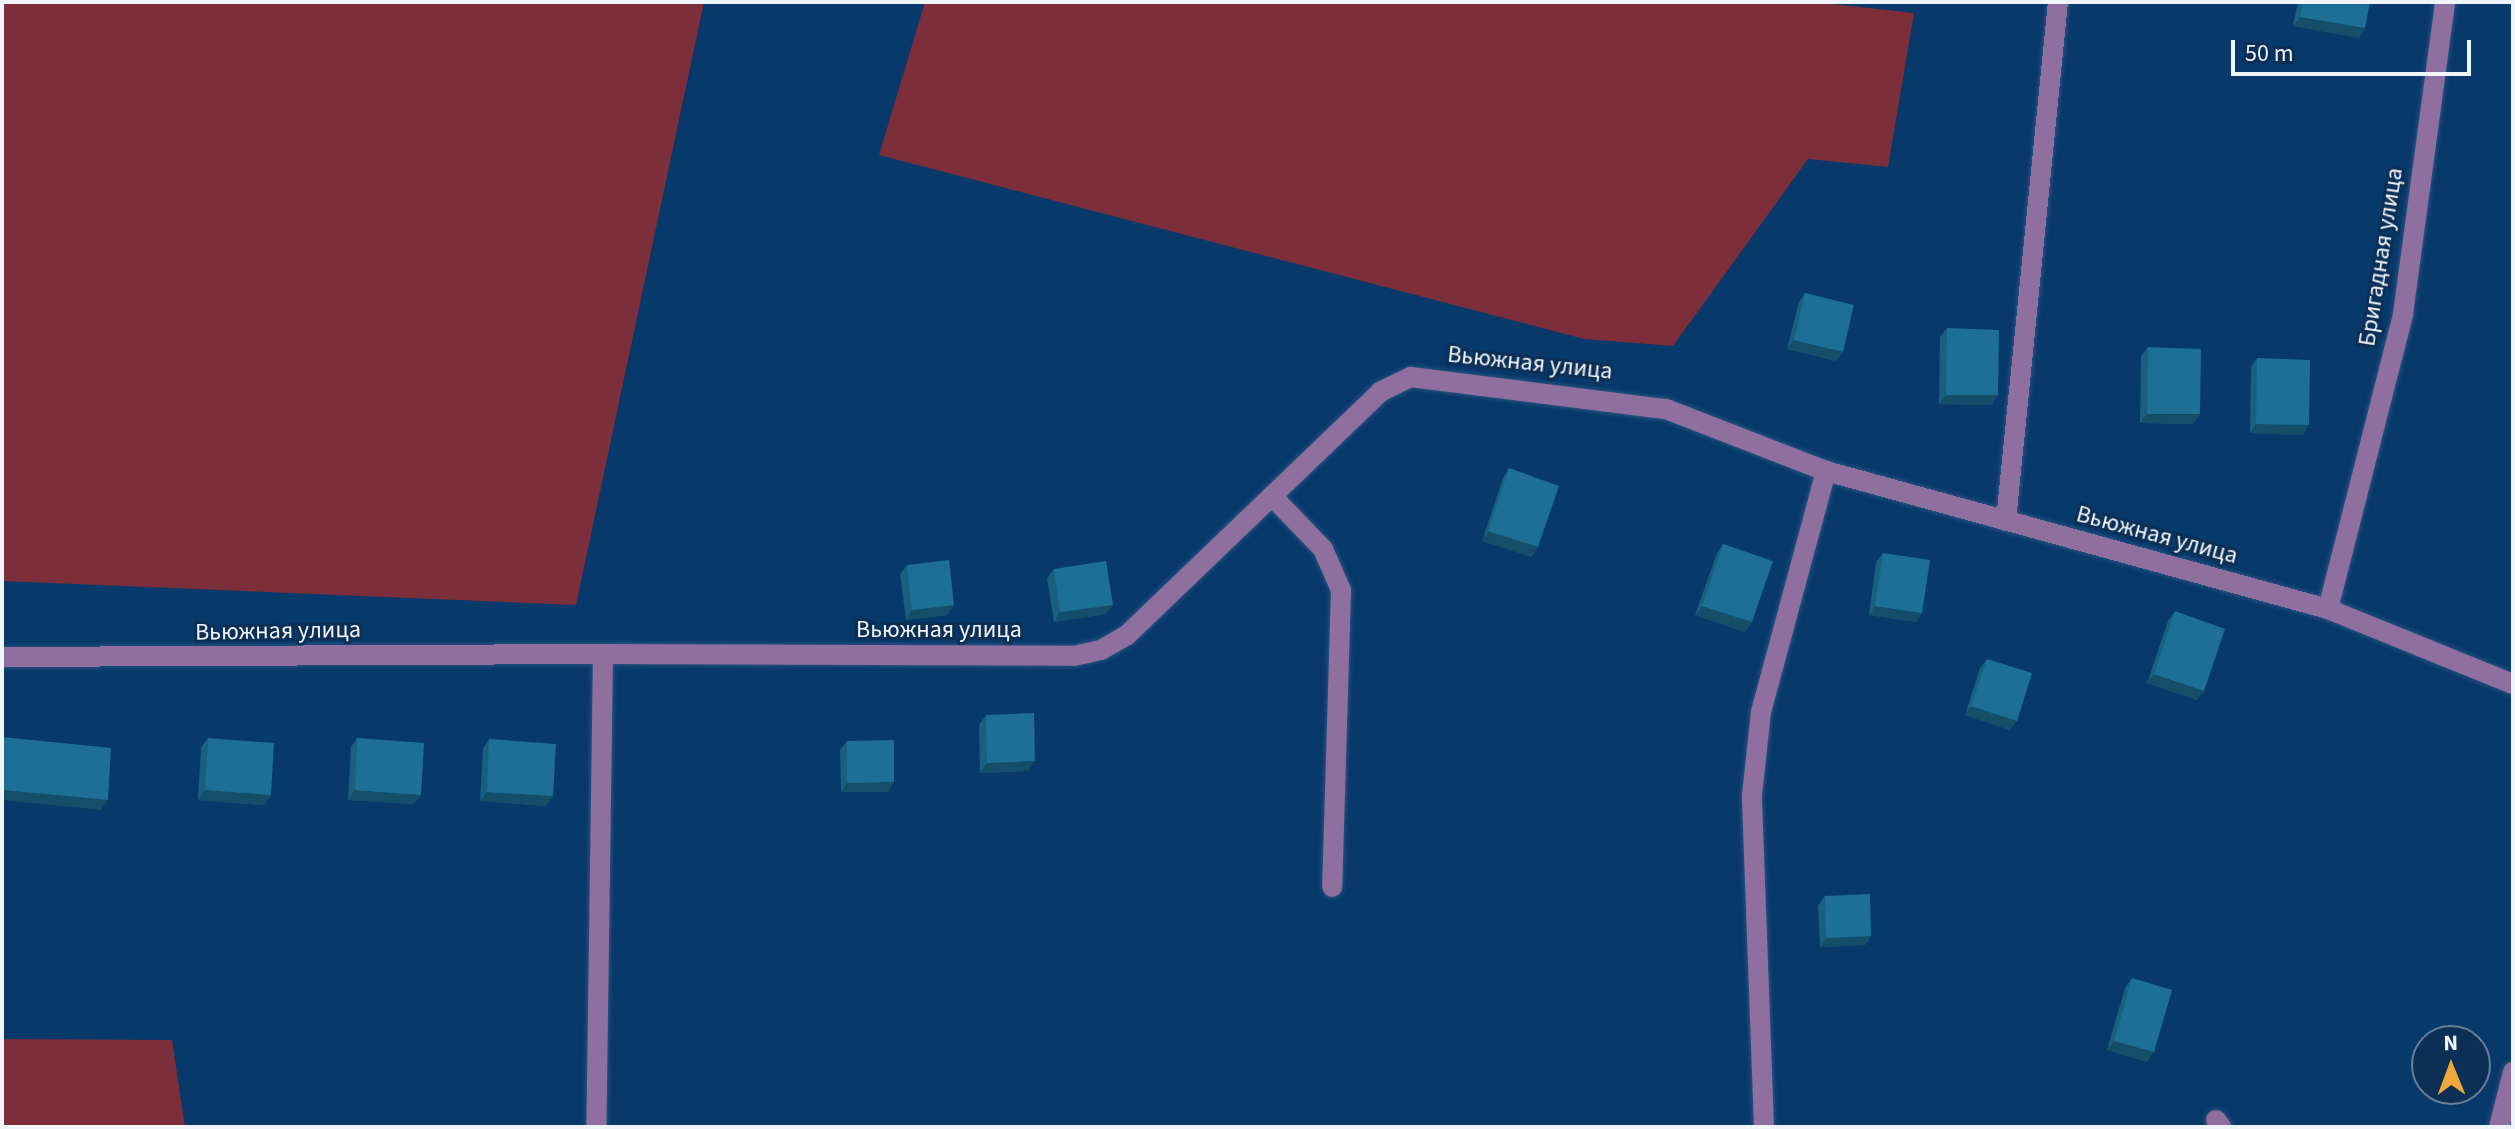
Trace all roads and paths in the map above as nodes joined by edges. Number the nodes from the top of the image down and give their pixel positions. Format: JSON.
{"nodes":[{"id":1,"x":2058,"y":2,"type":"edge"},
{"id":2,"x":2445,"y":2,"type":"edge"},
{"id":3,"x":1826,"y":471,"type":"junction"},
{"id":4,"x":1272,"y":496,"type":"junction"},
{"id":5,"x":2006,"y":521,"type":"junction"},
{"id":6,"x":2328,"y":609,"type":"junction"},
{"id":7,"x":603,"y":654,"type":"junction"},
{"id":8,"x":2,"y":657,"type":"edge"},
{"id":9,"x":2513,"y":684,"type":"edge"},
{"id":10,"x":1332,"y":887,"type":"dead end"},
{"id":11,"x":2513,"y":1072,"type":"edge"},
{"id":12,"x":596,"y":1127,"type":"edge"},
{"id":13,"x":1764,"y":1127,"type":"edge"},
{"id":14,"x":2499,"y":1127,"type":"edge"}],
"edges":[{"from":1,"to":5,"type":"street"},
{"from":2,"to":6,"type":"street","name":"Бригадная улица"},
{"from":3,"to":4,"type":"street","name":"Вьюжная улица"},
{"from":3,"to":5,"type":"street","name":"Вьюжная улица"},
{"from":3,"to":13,"type":"street"},
{"from":4,"to":7,"type":"street","name":"Вьюжная улица"},
{"from":4,"to":10,"type":"street"},
{"from":5,"to":6,"type":"street","name":"Вьюжная улица"},
{"from":6,"to":9,"type":"street","name":"Вьюжная улица"},
{"from":7,"to":8,"type":"street","name":"Вьюжная улица"},
{"from":7,"to":12,"type":"street"},
{"from":11,"to":14,"type":"street"}]}
